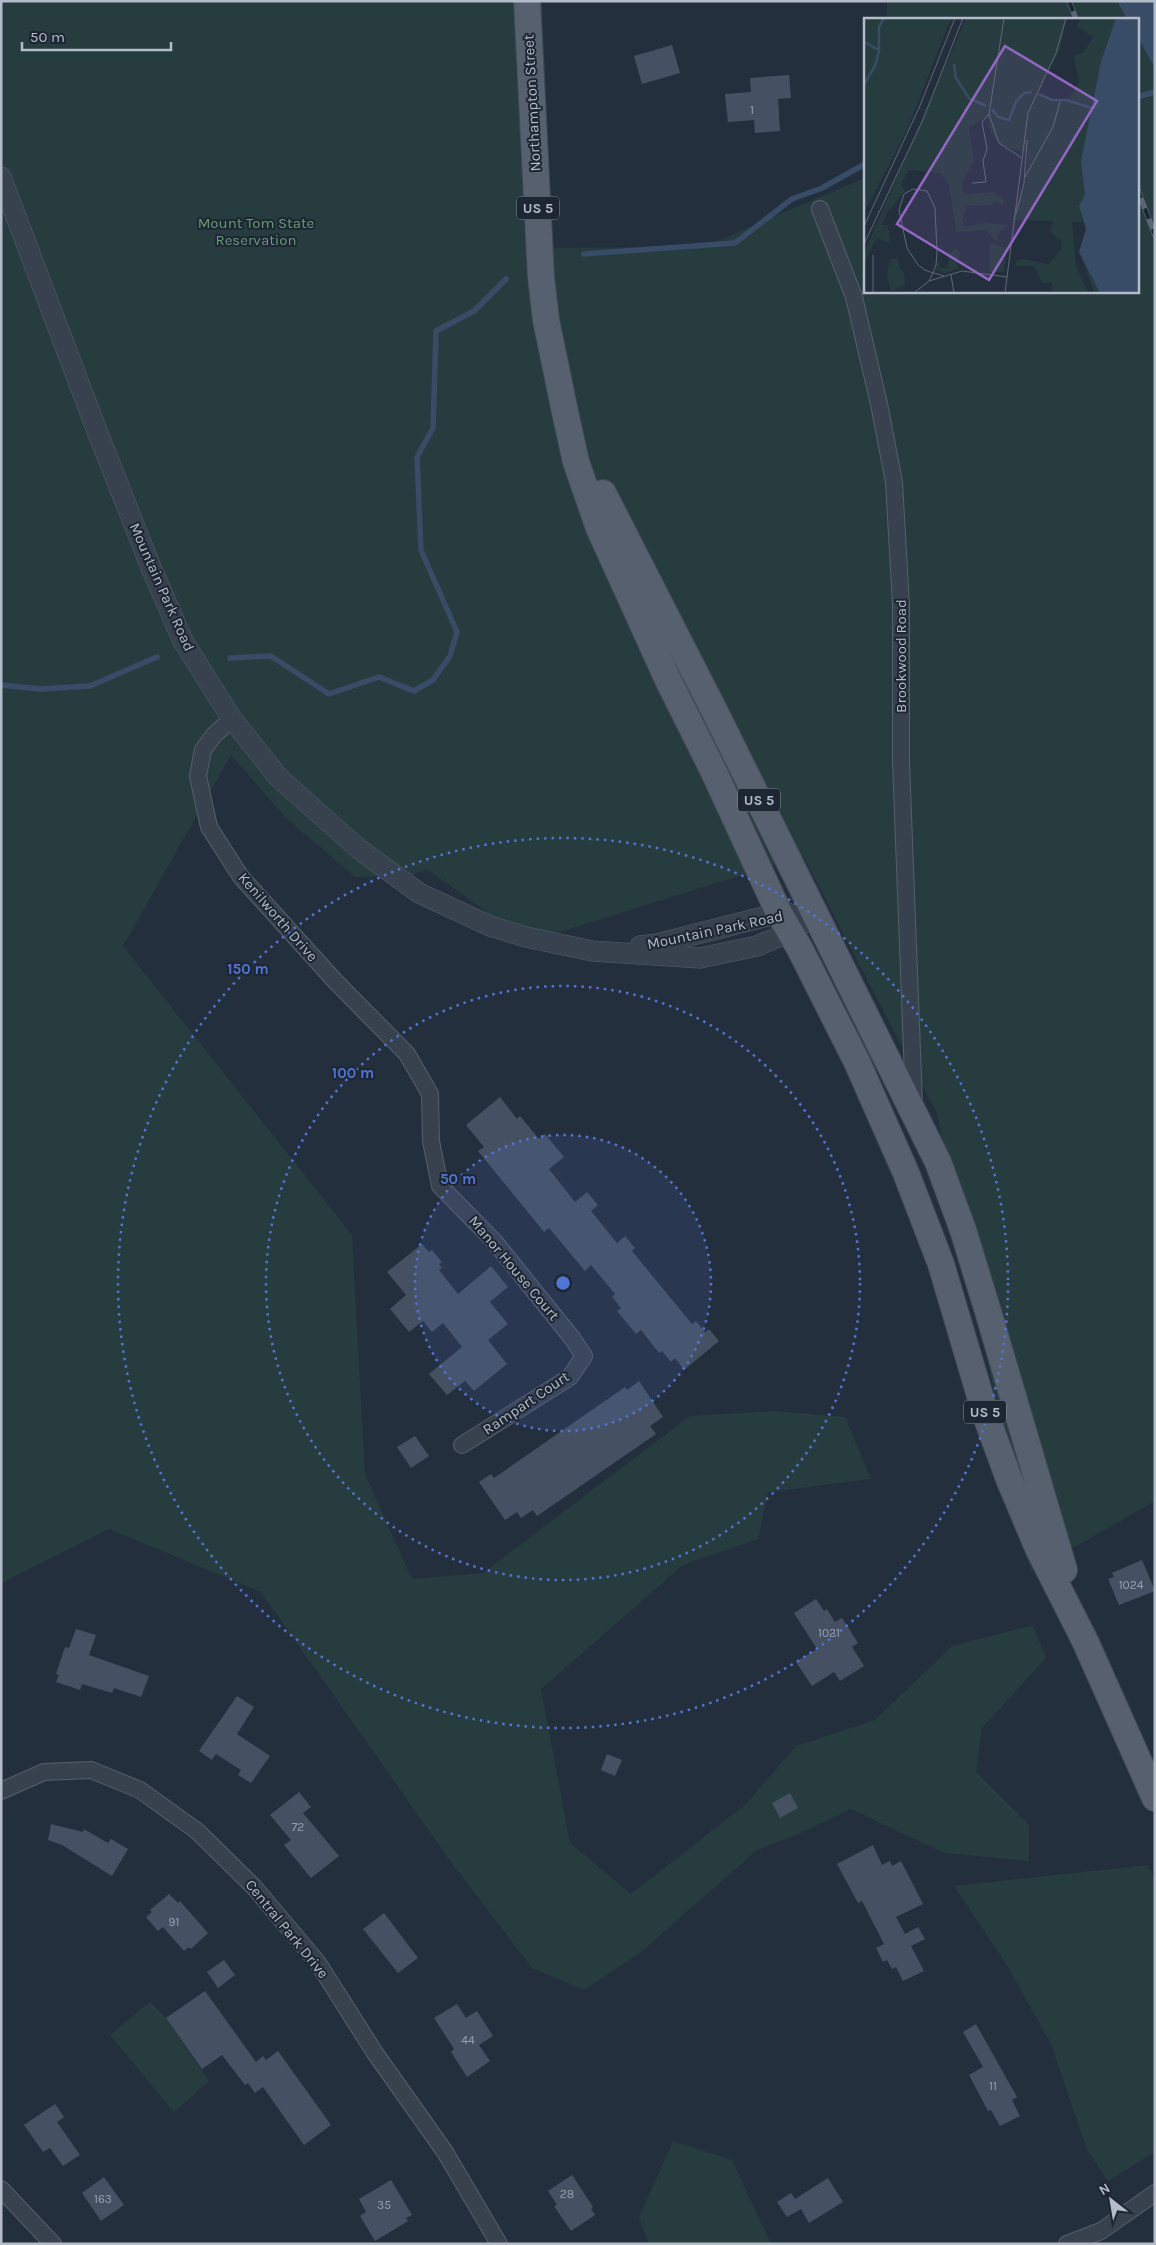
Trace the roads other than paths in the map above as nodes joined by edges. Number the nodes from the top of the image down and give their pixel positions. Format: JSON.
{"nodes":[{"id":1,"x":527,"y":1,"type":"edge"},
{"id":2,"x":1,"y":177,"type":"edge"},
{"id":3,"x":820,"y":209,"type":"dead end"},
{"id":4,"x":565,"y":412,"type":"junction"},
{"id":5,"x":232,"y":719,"type":"junction"},
{"id":6,"x":816,"y":915,"type":"junction"},
{"id":7,"x":784,"y":922,"type":"junction"},
{"id":8,"x":592,"y":950,"type":"junction"},
{"id":9,"x":430,"y":1094,"type":"joint"},
{"id":10,"x":914,"y":1114,"type":"junction"},
{"id":11,"x":584,"y":1356,"type":"joint"},
{"id":12,"x":462,"y":1445,"type":"dead end"},
{"id":13,"x":1086,"y":1643,"type":"junction"},
{"id":14,"x":1,"y":1791,"type":"edge"},
{"id":15,"x":1155,"y":1798,"type":"edge"},
{"id":16,"x":1,"y":2189,"type":"edge"},
{"id":17,"x":1155,"y":2192,"type":"edge"},
{"id":18,"x":53,"y":2244,"type":"edge"},
{"id":19,"x":499,"y":2244,"type":"edge"},
{"id":20,"x":1068,"y":2244,"type":"edge"}],
"edges":[{"from":1,"to":4,"type":"main road","name":"Northampton Street","number":"US 5"},
{"from":2,"to":5,"type":"street","name":"Mountain Park Road"},
{"from":3,"to":10,"type":"street","name":"Brookwood Road"},
{"from":4,"to":6,"type":"main road","number":"US 5"},
{"from":4,"to":7,"type":"main road","number":"US 5"},
{"from":5,"to":8,"type":"street","name":"Mountain Park Road"},
{"from":5,"to":9,"type":"street","name":"Kenilworth Drive"},
{"from":6,"to":7,"type":"street","name":"Mountain Park Road"},
{"from":6,"to":10,"type":"main road","number":"US 5"},
{"from":7,"to":8,"type":"street","name":"Mountain Park Road"},
{"from":7,"to":8,"type":"street","name":"Mountain Park Road"},
{"from":7,"to":13,"type":"main road","number":"US 5"},
{"from":9,"to":11,"type":"street","name":"Manor House Court"},
{"from":10,"to":13,"type":"main road","number":"US 5"},
{"from":11,"to":12,"type":"street","name":"Rampart Court"},
{"from":13,"to":15,"type":"main road","number":"US 5"},
{"from":14,"to":19,"type":"street","name":"Central Park Drive"},
{"from":16,"to":18,"type":"street"},
{"from":17,"to":20,"type":"street"}]}
